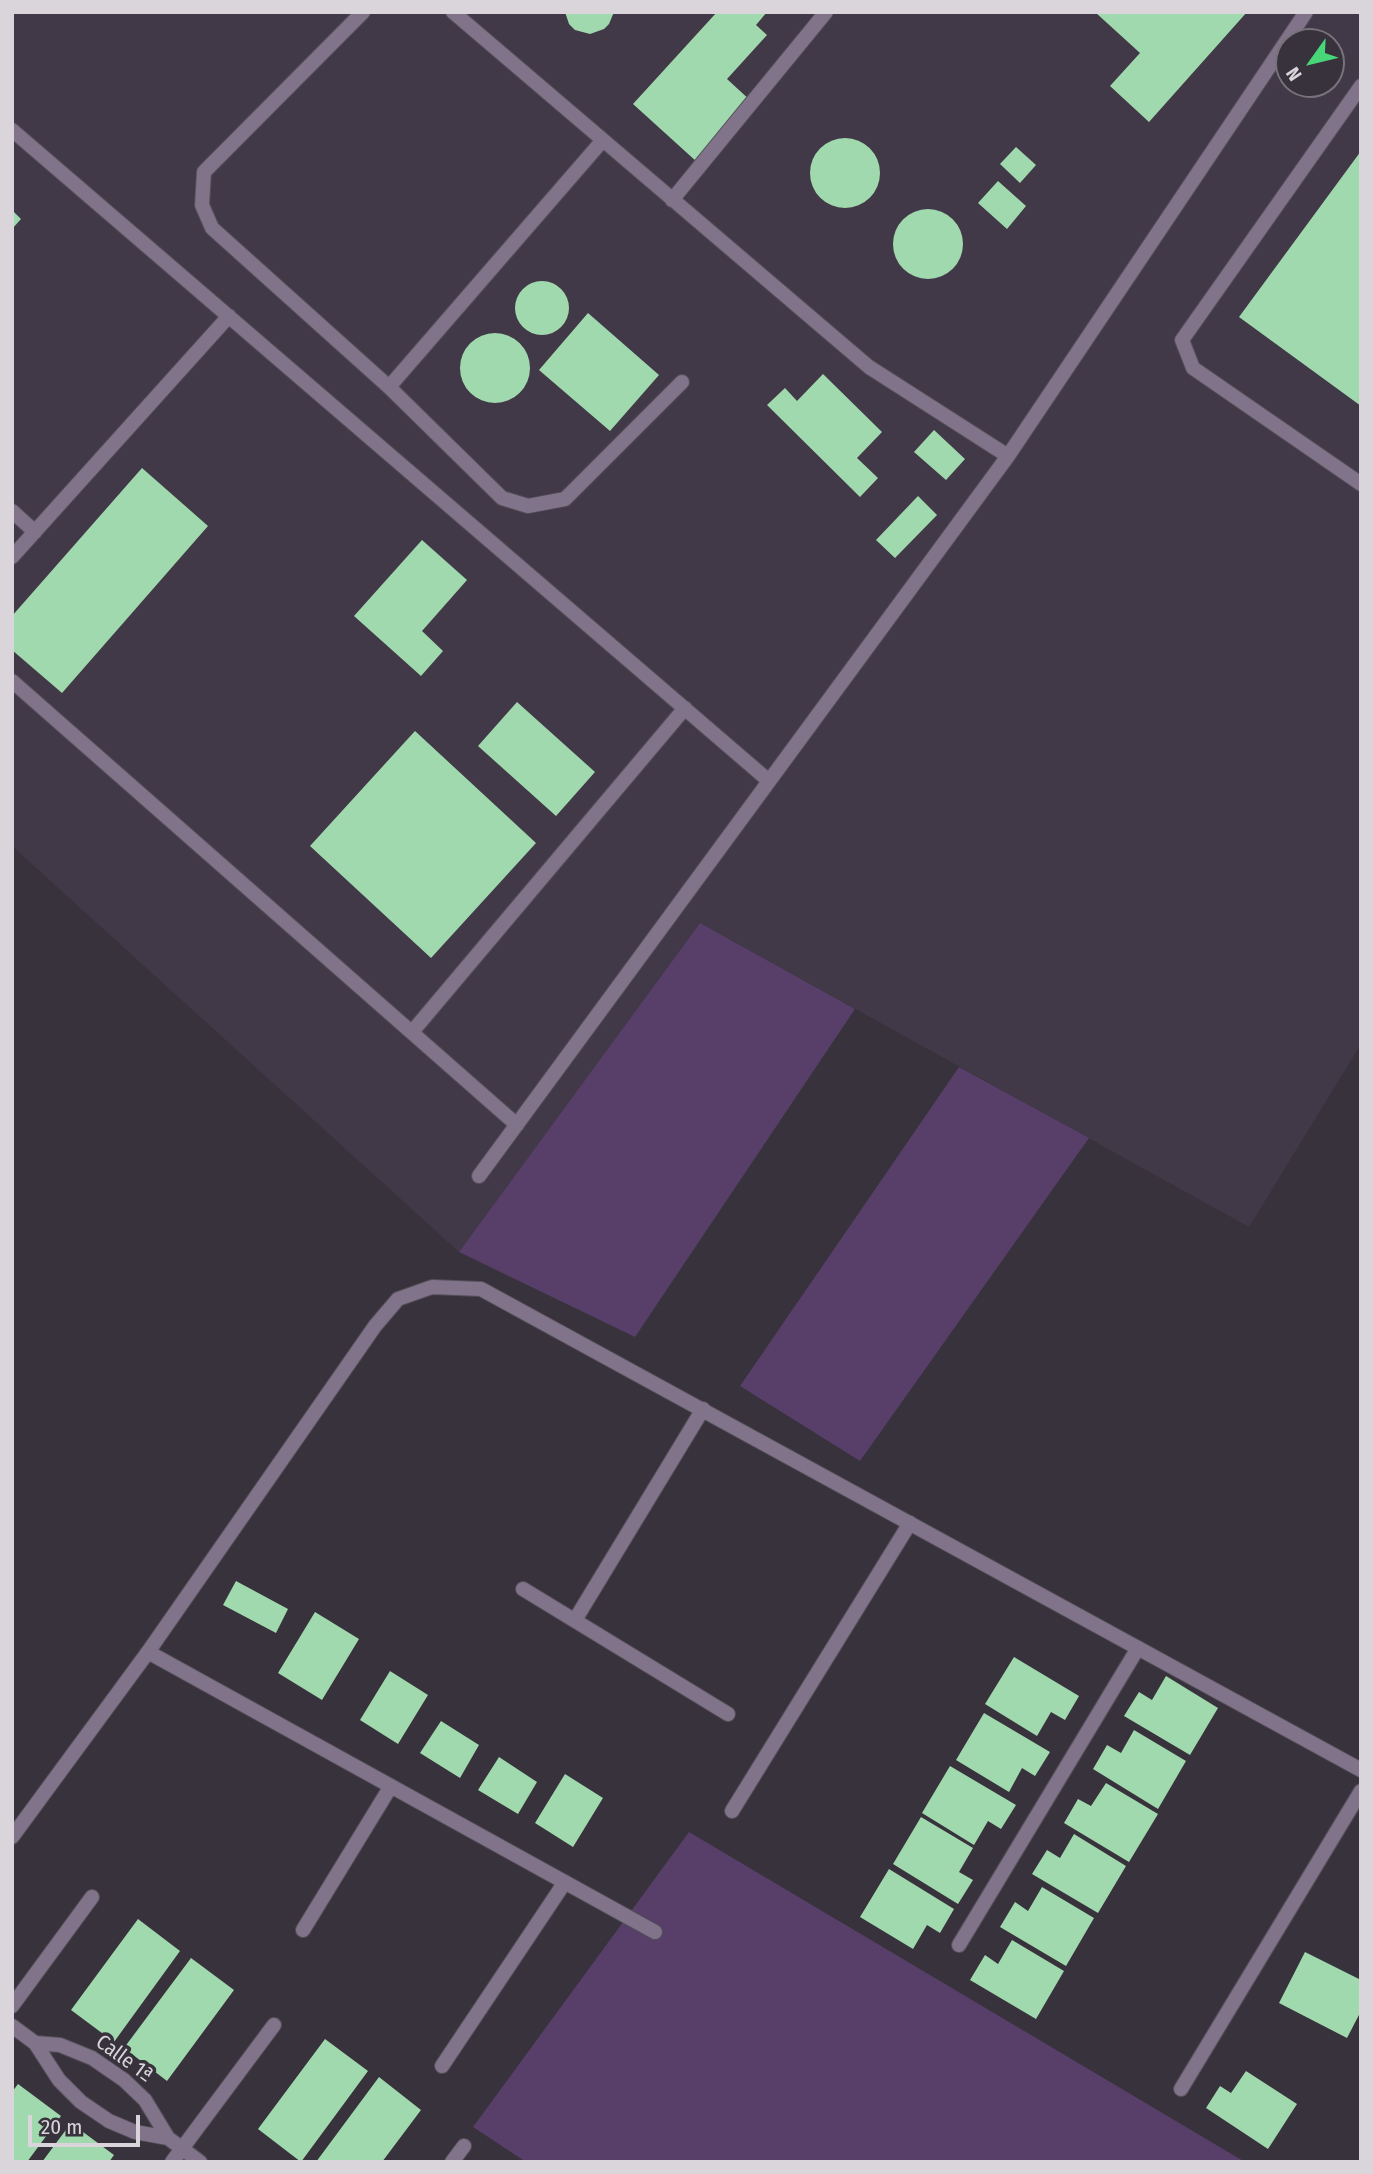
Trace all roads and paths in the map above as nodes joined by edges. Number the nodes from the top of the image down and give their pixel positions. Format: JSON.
{"nodes":[{"id":1,"x":363,"y":12,"type":"edge"},
{"id":2,"x":453,"y":12,"type":"edge"},
{"id":3,"x":826,"y":12,"type":"edge"},
{"id":4,"x":1306,"y":12,"type":"edge"},
{"id":5,"x":1361,"y":86,"type":"edge"},
{"id":6,"x":12,"y":130,"type":"edge"},
{"id":7,"x":603,"y":140,"type":"junction"},
{"id":8,"x":672,"y":200,"type":"junction"},
{"id":9,"x":229,"y":316,"type":"junction"},
{"id":10,"x":682,"y":382,"type":"dead end"},
{"id":11,"x":389,"y":387,"type":"junction"},
{"id":12,"x":1008,"y":456,"type":"junction"},
{"id":13,"x":1361,"y":484,"type":"edge"},
{"id":14,"x":12,"y":512,"type":"edge"},
{"id":15,"x":35,"y":532,"type":"junction"},
{"id":16,"x":12,"y":557,"type":"edge"},
{"id":17,"x":12,"y":681,"type":"edge"},
{"id":18,"x":685,"y":708,"type":"junction"},
{"id":19,"x":769,"y":781,"type":"junction"},
{"id":20,"x":412,"y":1032,"type":"junction"},
{"id":21,"x":517,"y":1125,"type":"junction"},
{"id":22,"x":479,"y":1176,"type":"dead end"},
{"id":23,"x":703,"y":1409,"type":"junction"},
{"id":24,"x":910,"y":1523,"type":"junction"},
{"id":25,"x":523,"y":1589,"type":"dead end"},
{"id":26,"x":575,"y":1620,"type":"junction"},
{"id":27,"x":1138,"y":1648,"type":"junction"},
{"id":28,"x":148,"y":1652,"type":"junction"},
{"id":29,"x":728,"y":1714,"type":"dead end"},
{"id":30,"x":1361,"y":1770,"type":"edge"},
{"id":31,"x":391,"y":1786,"type":"junction"},
{"id":32,"x":1361,"y":1791,"type":"edge"},
{"id":33,"x":732,"y":1811,"type":"dead end"},
{"id":34,"x":12,"y":1837,"type":"edge"},
{"id":35,"x":565,"y":1882,"type":"junction"},
{"id":36,"x":92,"y":1896,"type":"dead end"},
{"id":37,"x":303,"y":1930,"type":"dead end"},
{"id":38,"x":655,"y":1932,"type":"dead end"},
{"id":39,"x":959,"y":1945,"type":"dead end"},
{"id":40,"x":12,"y":2006,"type":"edge"},
{"id":41,"x":12,"y":2025,"type":"edge"},
{"id":42,"x":274,"y":2025,"type":"dead end"},
{"id":43,"x":35,"y":2043,"type":"junction"},
{"id":44,"x":442,"y":2066,"type":"dead end"},
{"id":45,"x":1181,"y":2090,"type":"dead end"},
{"id":46,"x":168,"y":2138,"type":"junction"},
{"id":47,"x":464,"y":2146,"type":"dead end"},
{"id":48,"x":182,"y":2149,"type":"junction"},
{"id":49,"x":172,"y":2162,"type":"edge"},
{"id":50,"x":200,"y":2162,"type":"edge"},
{"id":51,"x":452,"y":2162,"type":"edge"}],
"edges":[{"from":1,"to":11,"type":"street"},
{"from":2,"to":7,"type":"street"},
{"from":3,"to":8,"type":"street"},
{"from":4,"to":12,"type":"street"},
{"from":5,"to":13,"type":"street"},
{"from":6,"to":9,"type":"street"},
{"from":7,"to":8,"type":"street"},
{"from":7,"to":11,"type":"street"},
{"from":8,"to":12,"type":"street"},
{"from":9,"to":15,"type":"street"},
{"from":9,"to":18,"type":"street"},
{"from":10,"to":11,"type":"street"},
{"from":12,"to":19,"type":"street"},
{"from":14,"to":15,"type":"street"},
{"from":15,"to":16,"type":"street"},
{"from":17,"to":20,"type":"street"},
{"from":18,"to":19,"type":"street"},
{"from":18,"to":20,"type":"street"},
{"from":19,"to":21,"type":"street"},
{"from":20,"to":21,"type":"street"},
{"from":21,"to":22,"type":"street"},
{"from":23,"to":24,"type":"street"},
{"from":23,"to":26,"type":"street"},
{"from":23,"to":28,"type":"street"},
{"from":24,"to":27,"type":"street"},
{"from":24,"to":33,"type":"street"},
{"from":25,"to":26,"type":"street"},
{"from":26,"to":29,"type":"street"},
{"from":27,"to":30,"type":"street"},
{"from":27,"to":39,"type":"street"},
{"from":28,"to":31,"type":"street"},
{"from":28,"to":34,"type":"street"},
{"from":31,"to":35,"type":"street"},
{"from":31,"to":37,"type":"street"},
{"from":32,"to":45,"type":"street"},
{"from":35,"to":38,"type":"street"},
{"from":35,"to":44,"type":"street"},
{"from":36,"to":40,"type":"street"},
{"from":41,"to":43,"type":"street","name":"Calle 1ª"},
{"from":42,"to":48,"type":"street"},
{"from":43,"to":46,"type":"street","name":"Calle 1ª"},
{"from":43,"to":46,"type":"street","name":"Calle 1ª"},
{"from":46,"to":48,"type":"street","name":"Calle 1ª"},
{"from":47,"to":51,"type":"street"},
{"from":48,"to":49,"type":"street"},
{"from":48,"to":50,"type":"street","name":"Calle 1ª"}]}
